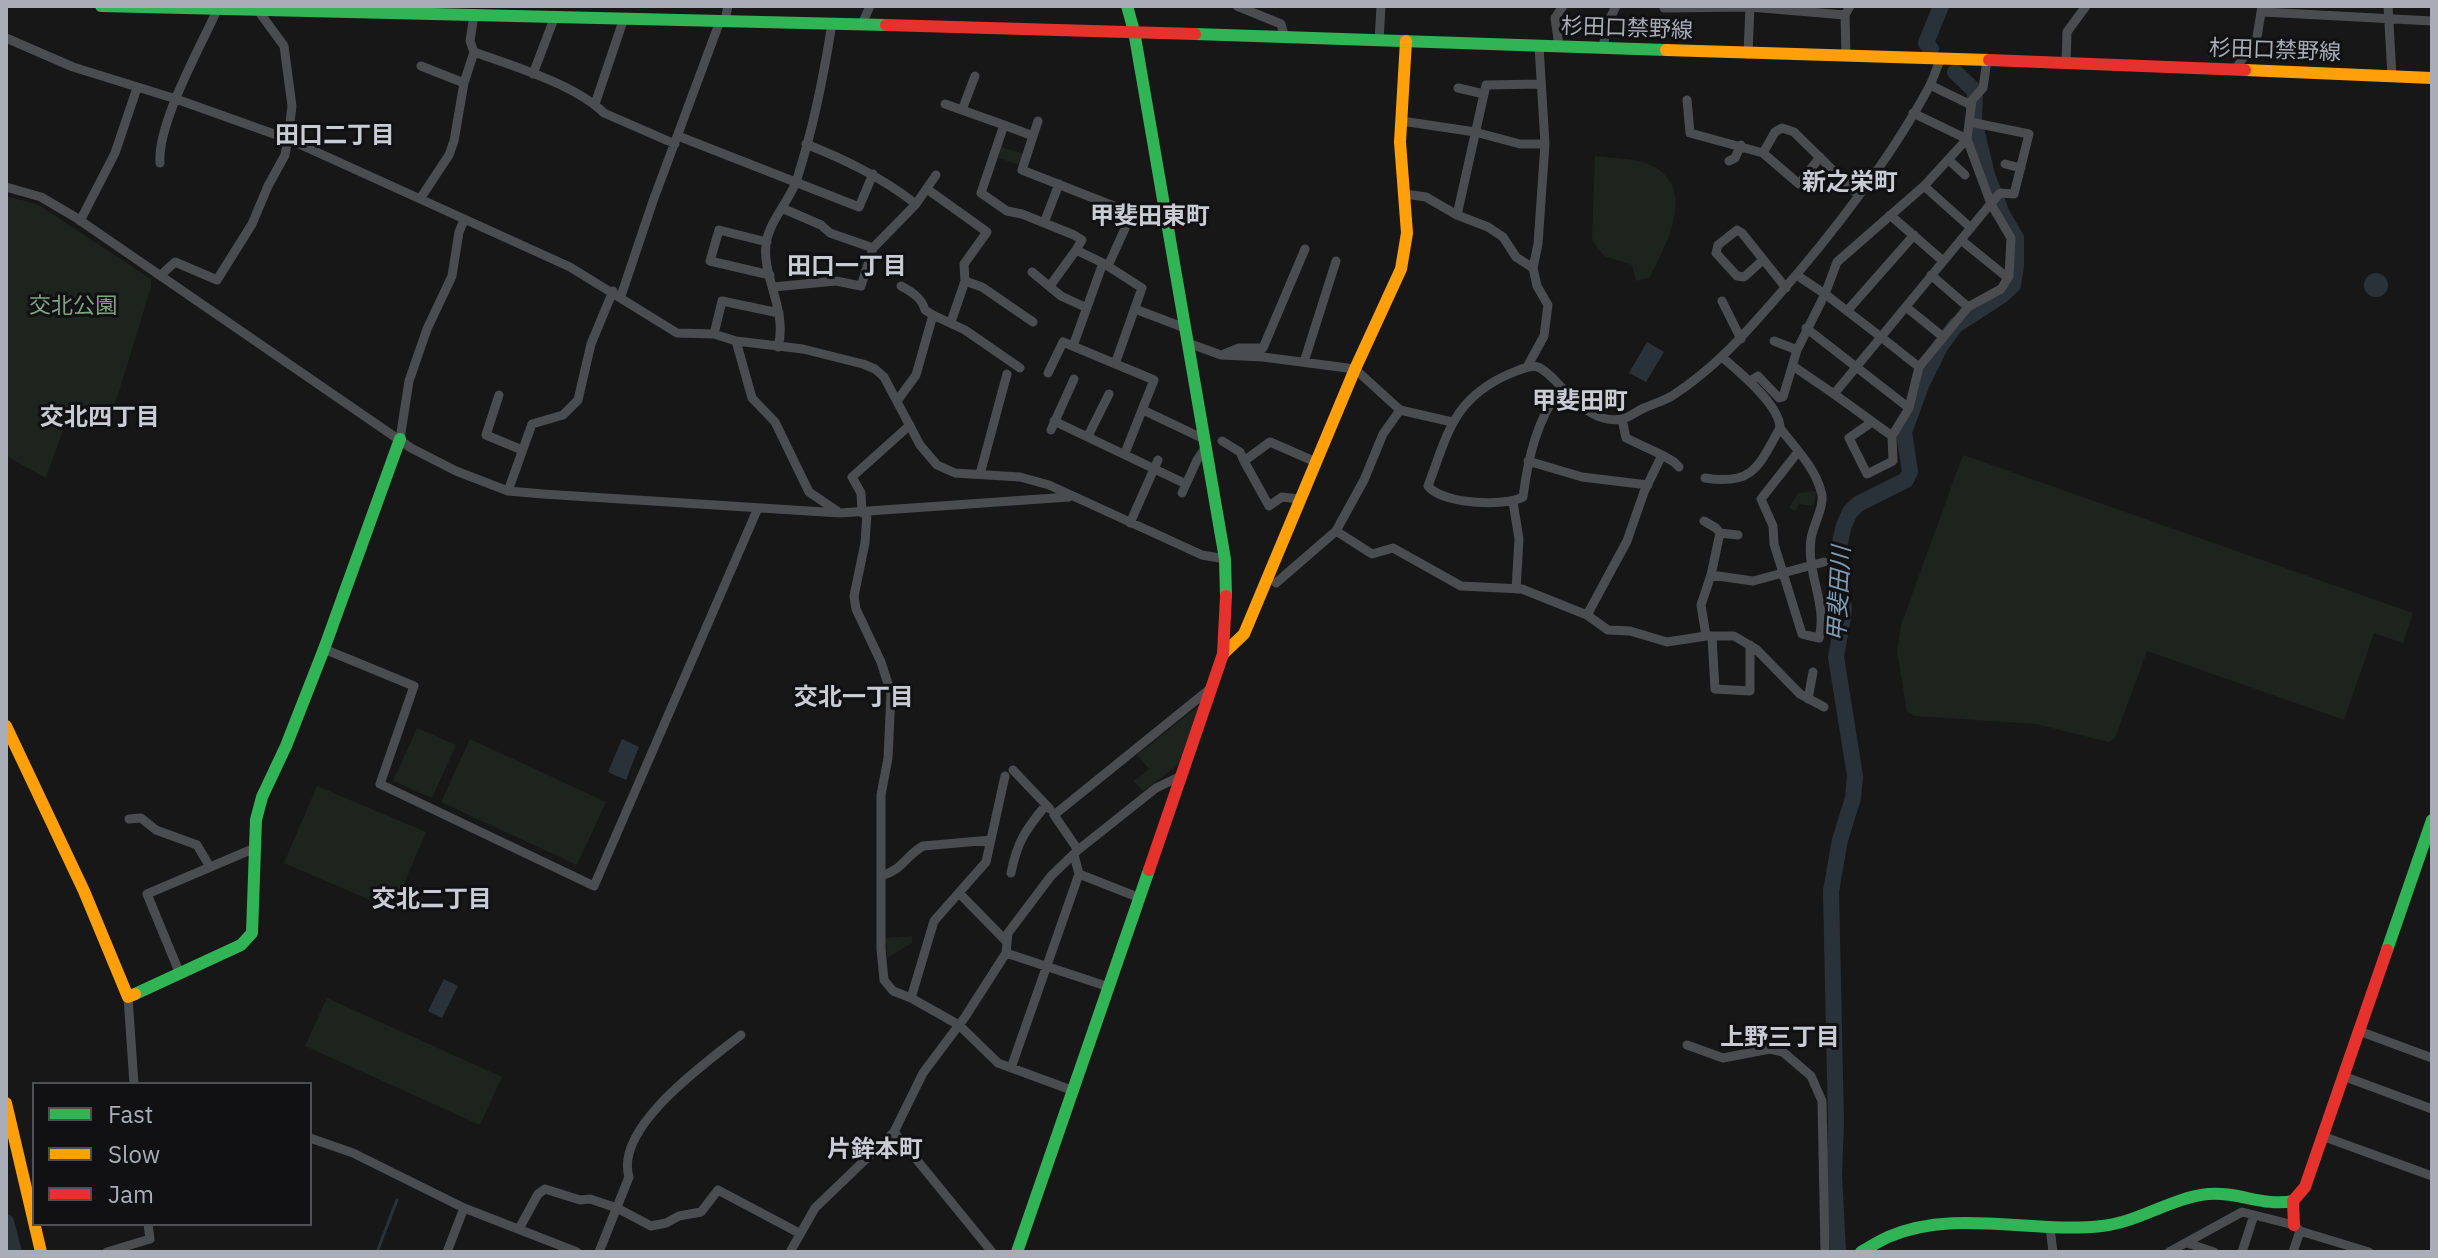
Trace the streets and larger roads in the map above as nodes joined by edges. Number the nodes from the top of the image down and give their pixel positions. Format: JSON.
{"nodes":[{"id":1,"x":101,"y":6,"type":"edge"},
{"id":2,"x":153,"y":6,"type":"edge"},
{"id":3,"x":728,"y":6,"type":"edge"},
{"id":4,"x":870,"y":6,"type":"edge"},
{"id":5,"x":1127,"y":6,"type":"edge"},
{"id":6,"x":1237,"y":6,"type":"edge"},
{"id":7,"x":1381,"y":6,"type":"edge"},
{"id":8,"x":1563,"y":6,"type":"edge"},
{"id":9,"x":1616,"y":6,"type":"edge"},
{"id":10,"x":2086,"y":6,"type":"edge"},
{"id":11,"x":2388,"y":6,"type":"edge"},
{"id":12,"x":255,"y":7,"type":"edge"},
{"id":13,"x":1750,"y":7,"type":"edge"},
{"id":14,"x":218,"y":8,"type":"edge"},
{"id":15,"x":1664,"y":8,"type":"edge"},
{"id":16,"x":387,"y":9,"type":"edge"},
{"id":17,"x":2262,"y":9,"type":"edge"},
{"id":18,"x":2288,"y":10,"type":"edge"},
{"id":19,"x":1847,"y":11,"type":"edge"},
{"id":20,"x":2337,"y":11,"type":"edge"},
{"id":21,"x":474,"y":15,"type":"junction"},
{"id":22,"x":555,"y":16,"type":"junction"},
{"id":23,"x":624,"y":18,"type":"junction"},
{"id":24,"x":2388,"y":19,"type":"junction"},
{"id":25,"x":723,"y":20,"type":"junction"},
{"id":26,"x":2432,"y":21,"type":"edge"},
{"id":27,"x":832,"y":23,"type":"junction"},
{"id":28,"x":862,"y":24,"type":"junction"},
{"id":29,"x":1134,"y":31,"type":"junction"},
{"id":30,"x":6,"y":38,"type":"edge"},
{"id":31,"x":1285,"y":38,"type":"junction"},
{"id":32,"x":1379,"y":41,"type":"junction"},
{"id":33,"x":1406,"y":41,"type":"junction"},
{"id":34,"x":1539,"y":46,"type":"junction"},
{"id":35,"x":1559,"y":46,"type":"junction"},
{"id":36,"x":1603,"y":47,"type":"junction"},
{"id":37,"x":474,"y":52,"type":"junction"},
{"id":38,"x":1748,"y":54,"type":"junction"},
{"id":39,"x":1846,"y":56,"type":"junction"},
{"id":40,"x":1941,"y":59,"type":"junction"},
{"id":41,"x":1987,"y":60,"type":"junction"},
{"id":42,"x":2066,"y":63,"type":"junction"},
{"id":43,"x":421,"y":66,"type":"dead end"},
{"id":44,"x":2235,"y":70,"type":"junction"},
{"id":45,"x":533,"y":74,"type":"junction"},
{"id":46,"x":975,"y":76,"type":"dead end"},
{"id":47,"x":2392,"y":76,"type":"junction"},
{"id":48,"x":2432,"y":78,"type":"edge"},
{"id":49,"x":464,"y":83,"type":"junction"},
{"id":50,"x":1540,"y":84,"type":"junction"},
{"id":51,"x":1930,"y":85,"type":"junction"},
{"id":52,"x":137,"y":88,"type":"junction"},
{"id":53,"x":1458,"y":88,"type":"dead end"},
{"id":54,"x":1484,"y":94,"type":"junction"},
{"id":55,"x":176,"y":99,"type":"junction"},
{"id":56,"x":1973,"y":99,"type":"junction"},
{"id":57,"x":1687,"y":100,"type":"dead end"},
{"id":58,"x":595,"y":104,"type":"junction"},
{"id":59,"x":945,"y":104,"type":"dead end"},
{"id":60,"x":962,"y":110,"type":"junction"},
{"id":61,"x":1913,"y":113,"type":"junction"},
{"id":62,"x":1038,"y":121,"type":"dead end"},
{"id":63,"x":1402,"y":121,"type":"junction"},
{"id":64,"x":1973,"y":123,"type":"junction"},
{"id":65,"x":1004,"y":125,"type":"junction"},
{"id":66,"x":1475,"y":132,"type":"junction"},
{"id":67,"x":1690,"y":133,"type":"junction"},
{"id":68,"x":1033,"y":136,"type":"junction"},
{"id":69,"x":288,"y":139,"type":"junction"},
{"id":70,"x":1967,"y":139,"type":"junction"},
{"id":71,"x":676,"y":140,"type":"junction"},
{"id":72,"x":806,"y":144,"type":"junction"},
{"id":73,"x":1545,"y":144,"type":"junction"},
{"id":74,"x":1690,"y":144,"type":"dead end"},
{"id":75,"x":1741,"y":145,"type":"junction"},
{"id":76,"x":1763,"y":153,"type":"junction"},
{"id":77,"x":1820,"y":157,"type":"junction"},
{"id":78,"x":1949,"y":160,"type":"junction"},
{"id":79,"x":1729,"y":161,"type":"dead end"},
{"id":80,"x":160,"y":163,"type":"dead end"},
{"id":81,"x":2005,"y":164,"type":"dead end"},
{"id":82,"x":2021,"y":168,"type":"junction"},
{"id":83,"x":873,"y":174,"type":"junction"},
{"id":84,"x":936,"y":175,"type":"dead end"},
{"id":85,"x":1965,"y":175,"type":"dead end"},
{"id":86,"x":796,"y":181,"type":"junction"},
{"id":87,"x":1059,"y":184,"type":"junction"},
{"id":88,"x":1924,"y":186,"type":"junction"},
{"id":89,"x":6,"y":187,"type":"edge"},
{"id":90,"x":927,"y":189,"type":"junction"},
{"id":91,"x":1405,"y":194,"type":"junction"},
{"id":92,"x":1858,"y":195,"type":"junction"},
{"id":93,"x":420,"y":199,"type":"junction"},
{"id":94,"x":1991,"y":203,"type":"junction"},
{"id":95,"x":916,"y":204,"type":"junction"},
{"id":96,"x":784,"y":209,"type":"junction"},
{"id":97,"x":1132,"y":213,"type":"junction"},
{"id":98,"x":1457,"y":215,"type":"junction"},
{"id":99,"x":1890,"y":215,"type":"junction"},
{"id":100,"x":464,"y":220,"type":"junction"},
{"id":101,"x":80,"y":221,"type":"junction"},
{"id":102,"x":1168,"y":221,"type":"junction"},
{"id":103,"x":1044,"y":223,"type":"junction"},
{"id":104,"x":1971,"y":228,"type":"junction"},
{"id":105,"x":1914,"y":235,"type":"junction"},
{"id":106,"x":1961,"y":240,"type":"junction"},
{"id":107,"x":767,"y":242,"type":"junction"},
{"id":108,"x":873,"y":248,"type":"junction"},
{"id":109,"x":1305,"y":249,"type":"dead end"},
{"id":110,"x":1076,"y":250,"type":"junction"},
{"id":111,"x":1763,"y":260,"type":"junction"},
{"id":112,"x":1336,"y":261,"type":"dead end"},
{"id":113,"x":1943,"y":261,"type":"junction"},
{"id":114,"x":1106,"y":265,"type":"junction"},
{"id":115,"x":1533,"y":268,"type":"junction"},
{"id":116,"x":1032,"y":272,"type":"dead end"},
{"id":117,"x":161,"y":275,"type":"junction"},
{"id":118,"x":770,"y":275,"type":"junction"},
{"id":119,"x":1931,"y":275,"type":"junction"},
{"id":120,"x":1798,"y":276,"type":"junction"},
{"id":121,"x":2008,"y":278,"type":"junction"},
{"id":122,"x":965,"y":281,"type":"junction"},
{"id":123,"x":901,"y":286,"type":"dead end"},
{"id":124,"x":1050,"y":286,"type":"junction"},
{"id":125,"x":773,"y":287,"type":"junction"},
{"id":126,"x":1786,"y":288,"type":"junction"},
{"id":127,"x":617,"y":293,"type":"junction"},
{"id":128,"x":1825,"y":294,"type":"junction"},
{"id":129,"x":1722,"y":301,"type":"dead end"},
{"id":130,"x":1906,"y":307,"type":"junction"},
{"id":131,"x":1968,"y":307,"type":"junction"},
{"id":132,"x":1087,"y":308,"type":"junction"},
{"id":133,"x":1135,"y":309,"type":"junction"},
{"id":134,"x":1847,"y":311,"type":"junction"},
{"id":135,"x":779,"y":313,"type":"junction"},
{"id":136,"x":933,"y":315,"type":"junction"},
{"id":137,"x":951,"y":322,"type":"junction"},
{"id":138,"x":1033,"y":322,"type":"dead end"},
{"id":139,"x":1185,"y":328,"type":"junction"},
{"id":140,"x":1806,"y":328,"type":"junction"},
{"id":141,"x":714,"y":334,"type":"junction"},
{"id":142,"x":1942,"y":336,"type":"junction"},
{"id":143,"x":1881,"y":337,"type":"junction"},
{"id":144,"x":1741,"y":339,"type":"junction"},
{"id":145,"x":736,"y":341,"type":"junction"},
{"id":146,"x":1774,"y":341,"type":"dead end"},
{"id":147,"x":1188,"y":343,"type":"junction"},
{"id":148,"x":1073,"y":346,"type":"junction"},
{"id":149,"x":778,"y":347,"type":"junction"},
{"id":150,"x":1797,"y":350,"type":"junction"},
{"id":151,"x":1221,"y":355,"type":"junction"},
{"id":152,"x":1722,"y":357,"type":"junction"},
{"id":153,"x":1304,"y":362,"type":"junction"},
{"id":154,"x":1115,"y":364,"type":"junction"},
{"id":155,"x":1793,"y":366,"type":"junction"},
{"id":156,"x":1527,"y":367,"type":"junction"},
{"id":157,"x":1856,"y":367,"type":"junction"},
{"id":158,"x":1919,"y":367,"type":"junction"},
{"id":159,"x":1020,"y":368,"type":"dead end"},
{"id":160,"x":1355,"y":369,"type":"junction"},
{"id":161,"x":1048,"y":373,"type":"dead end"},
{"id":162,"x":1007,"y":374,"type":"dead end"},
{"id":163,"x":1074,"y":379,"type":"dead end"},
{"id":164,"x":1750,"y":381,"type":"junction"},
{"id":165,"x":1561,"y":388,"type":"junction"},
{"id":166,"x":1109,"y":394,"type":"dead end"},
{"id":167,"x":1834,"y":394,"type":"junction"},
{"id":168,"x":499,"y":395,"type":"dead end"},
{"id":169,"x":897,"y":401,"type":"junction"},
{"id":170,"x":1909,"y":408,"type":"junction"},
{"id":171,"x":1143,"y":410,"type":"junction"},
{"id":172,"x":1400,"y":410,"type":"junction"},
{"id":173,"x":1622,"y":419,"type":"junction"},
{"id":174,"x":1452,"y":422,"type":"junction"},
{"id":175,"x":1872,"y":422,"type":"junction"},
{"id":176,"x":910,"y":425,"type":"junction"},
{"id":177,"x":1780,"y":428,"type":"junction"},
{"id":178,"x":1088,"y":436,"type":"junction"},
{"id":179,"x":1892,"y":436,"type":"junction"},
{"id":180,"x":400,"y":439,"type":"junction"},
{"id":181,"x":1222,"y":441,"type":"dead end"},
{"id":182,"x":1205,"y":443,"type":"junction"},
{"id":183,"x":522,"y":450,"type":"junction"},
{"id":184,"x":1798,"y":452,"type":"junction"},
{"id":185,"x":1125,"y":453,"type":"junction"},
{"id":186,"x":1662,"y":455,"type":"junction"},
{"id":187,"x":1244,"y":461,"type":"junction"},
{"id":188,"x":1528,"y":461,"type":"junction"},
{"id":189,"x":1316,"y":462,"type":"junction"},
{"id":190,"x":1156,"y":464,"type":"junction"},
{"id":191,"x":1679,"y":467,"type":"dead end"},
{"id":192,"x":980,"y":474,"type":"junction"},
{"id":193,"x":1705,"y":478,"type":"dead end"},
{"id":194,"x":1648,"y":485,"type":"junction"},
{"id":195,"x":508,"y":491,"type":"junction"},
{"id":196,"x":1070,"y":497,"type":"junction"},
{"id":197,"x":1299,"y":499,"type":"junction"},
{"id":198,"x":1513,"y":502,"type":"junction"},
{"id":199,"x":758,"y":508,"type":"junction"},
{"id":200,"x":840,"y":513,"type":"junction"},
{"id":201,"x":864,"y":513,"type":"junction"},
{"id":202,"x":1704,"y":521,"type":"dead end"},
{"id":203,"x":1130,"y":523,"type":"junction"},
{"id":204,"x":1336,"y":531,"type":"junction"},
{"id":205,"x":1720,"y":533,"type":"junction"},
{"id":206,"x":1738,"y":535,"type":"dead end"},
{"id":207,"x":1225,"y":559,"type":"junction"},
{"id":208,"x":1824,"y":562,"type":"dead end"},
{"id":209,"x":1812,"y":566,"type":"junction"},
{"id":210,"x":1783,"y":573,"type":"junction"},
{"id":211,"x":1711,"y":575,"type":"junction"},
{"id":212,"x":1271,"y":580,"type":"junction"},
{"id":213,"x":1516,"y":589,"type":"junction"},
{"id":214,"x":1587,"y":615,"type":"junction"},
{"id":215,"x":1709,"y":636,"type":"junction"},
{"id":216,"x":1750,"y":645,"type":"junction"},
{"id":217,"x":324,"y":649,"type":"junction"},
{"id":218,"x":1223,"y":654,"type":"junction"},
{"id":219,"x":1813,"y":672,"type":"dead end"},
{"id":220,"x":1211,"y":688,"type":"junction"},
{"id":221,"x":1808,"y":699,"type":"junction"},
{"id":222,"x":1824,"y":707,"type":"dead end"},
{"id":223,"x":6,"y":726,"type":"edge"},
{"id":224,"x":1181,"y":776,"type":"junction"},
{"id":225,"x":1046,"y":805,"type":"junction"},
{"id":226,"x":1054,"y":815,"type":"junction"},
{"id":227,"x":129,"y":819,"type":"dead end"},
{"id":228,"x":2432,"y":820,"type":"edge"},
{"id":229,"x":991,"y":840,"type":"junction"},
{"id":230,"x":255,"y":848,"type":"junction"},
{"id":231,"x":1076,"y":853,"type":"junction"},
{"id":232,"x":210,"y":867,"type":"junction"},
{"id":233,"x":1011,"y":873,"type":"dead end"},
{"id":234,"x":1079,"y":874,"type":"junction"},
{"id":235,"x":881,"y":876,"type":"junction"},
{"id":236,"x":960,"y":894,"type":"junction"},
{"id":237,"x":1140,"y":898,"type":"junction"},
{"id":238,"x":1007,"y":942,"type":"junction"},
{"id":239,"x":1006,"y":953,"type":"junction"},
{"id":240,"x":1047,"y":968,"type":"junction"},
{"id":241,"x":180,"y":974,"type":"junction"},
{"id":242,"x":1109,"y":987,"type":"junction"},
{"id":243,"x":128,"y":997,"type":"junction"},
{"id":244,"x":911,"y":998,"type":"junction"},
{"id":245,"x":959,"y":1025,"type":"junction"},
{"id":246,"x":2359,"y":1031,"type":"junction"},
{"id":247,"x":741,"y":1035,"type":"dead end"},
{"id":248,"x":1687,"y":1045,"type":"dead end"},
{"id":249,"x":2432,"y":1058,"type":"edge"},
{"id":250,"x":1011,"y":1068,"type":"junction"},
{"id":251,"x":2343,"y":1076,"type":"junction"},
{"id":252,"x":134,"y":1082,"type":"edge"},
{"id":253,"x":1074,"y":1091,"type":"junction"},
{"id":254,"x":6,"y":1103,"type":"edge"},
{"id":255,"x":2432,"y":1109,"type":"edge"},
{"id":256,"x":894,"y":1132,"type":"junction"},
{"id":257,"x":2322,"y":1136,"type":"junction"},
{"id":258,"x":312,"y":1139,"type":"edge"},
{"id":259,"x":2432,"y":1176,"type":"edge"},
{"id":260,"x":2239,"y":1195,"type":"junction"},
{"id":261,"x":2293,"y":1201,"type":"junction"},
{"id":262,"x":464,"y":1208,"type":"junction"},
{"id":263,"x":617,"y":1208,"type":"junction"},
{"id":264,"x":2237,"y":1215,"type":"junction"},
{"id":265,"x":2254,"y":1215,"type":"junction"},
{"id":266,"x":32,"y":1222,"type":"edge"},
{"id":267,"x":33,"y":1226,"type":"edge"},
{"id":268,"x":148,"y":1226,"type":"edge"},
{"id":269,"x":520,"y":1227,"type":"junction"},
{"id":270,"x":2050,"y":1228,"type":"junction"},
{"id":271,"x":2297,"y":1228,"type":"junction"},
{"id":272,"x":799,"y":1233,"type":"junction"},
{"id":273,"x":2187,"y":1243,"type":"junction"},
{"id":274,"x":2345,"y":1249,"type":"edge"},
{"id":275,"x":41,"y":1252,"type":"edge"},
{"id":276,"x":107,"y":1252,"type":"edge"},
{"id":277,"x":447,"y":1252,"type":"edge"},
{"id":278,"x":577,"y":1252,"type":"edge"},
{"id":279,"x":599,"y":1252,"type":"edge"},
{"id":280,"x":790,"y":1252,"type":"edge"},
{"id":281,"x":992,"y":1252,"type":"edge"},
{"id":282,"x":1017,"y":1252,"type":"edge"},
{"id":283,"x":1825,"y":1252,"type":"edge"},
{"id":284,"x":1861,"y":1252,"type":"edge"},
{"id":285,"x":2053,"y":1252,"type":"edge"},
{"id":286,"x":2169,"y":1252,"type":"edge"},
{"id":287,"x":2214,"y":1252,"type":"edge"},
{"id":288,"x":2242,"y":1252,"type":"edge"},
{"id":289,"x":2293,"y":1252,"type":"edge"},
{"id":290,"x":2369,"y":1252,"type":"edge"}],
"edges":[{"from":1,"to":2,"type":"street","name":"杉田口禁野線"},
{"from":2,"to":14,"type":"street","name":"杉田口禁野線"},
{"from":3,"to":25,"type":"street"},
{"from":4,"to":28,"type":"street"},
{"from":5,"to":29,"type":"street"},
{"from":6,"to":31,"type":"street"},
{"from":7,"to":32,"type":"street"},
{"from":8,"to":35,"type":"street"},
{"from":9,"to":36,"type":"street"},
{"from":10,"to":42,"type":"street"},
{"from":11,"to":24,"type":"street"},
{"from":12,"to":14,"type":"street","name":"杉田口禁野線"},
{"from":12,"to":16,"type":"street","name":"杉田口禁野線"},
{"from":12,"to":69,"type":"street"},
{"from":13,"to":15,"type":"street"},
{"from":13,"to":19,"type":"street"},
{"from":13,"to":38,"type":"street"},
{"from":14,"to":55,"type":"street"},
{"from":16,"to":21,"type":"street","name":"杉田口禁野線"},
{"from":17,"to":18,"type":"street"},
{"from":17,"to":44,"type":"street"},
{"from":18,"to":20,"type":"street"},
{"from":19,"to":39,"type":"street"},
{"from":20,"to":24,"type":"street"},
{"from":21,"to":22,"type":"street","name":"杉田口禁野線"},
{"from":21,"to":37,"type":"street"},
{"from":22,"to":23,"type":"street","name":"杉田口禁野線"},
{"from":22,"to":45,"type":"street"},
{"from":23,"to":25,"type":"street","name":"杉田口禁野線"},
{"from":23,"to":58,"type":"street"},
{"from":24,"to":26,"type":"street"},
{"from":24,"to":47,"type":"street"},
{"from":25,"to":27,"type":"street","name":"杉田口禁野線"},
{"from":25,"to":71,"type":"street"},
{"from":27,"to":28,"type":"street","name":"杉田口禁野線"},
{"from":27,"to":72,"type":"street"},
{"from":28,"to":29,"type":"street","name":"杉田口禁野線"},
{"from":29,"to":31,"type":"street","name":"杉田口禁野線"},
{"from":29,"to":102,"type":"street"},
{"from":30,"to":52,"type":"street"},
{"from":31,"to":32,"type":"street","name":"杉田口禁野線"},
{"from":32,"to":33,"type":"street","name":"杉田口禁野線"},
{"from":33,"to":34,"type":"street","name":"杉田口禁野線"},
{"from":33,"to":63,"type":"street"},
{"from":34,"to":35,"type":"street","name":"杉田口禁野線"},
{"from":34,"to":50,"type":"street"},
{"from":35,"to":36,"type":"street","name":"杉田口禁野線"},
{"from":36,"to":38,"type":"street","name":"杉田口禁野線"},
{"from":37,"to":45,"type":"street"},
{"from":37,"to":49,"type":"street"},
{"from":38,"to":39,"type":"street","name":"杉田口禁野線"},
{"from":39,"to":40,"type":"street","name":"杉田口禁野線"},
{"from":40,"to":41,"type":"street","name":"杉田口禁野線"},
{"from":40,"to":51,"type":"street"},
{"from":41,"to":42,"type":"street","name":"杉田口禁野線"},
{"from":41,"to":56,"type":"street"},
{"from":42,"to":44,"type":"street","name":"杉田口禁野線"},
{"from":43,"to":49,"type":"street"},
{"from":44,"to":47,"type":"street","name":"杉田口禁野線"},
{"from":45,"to":58,"type":"street"},
{"from":46,"to":60,"type":"street"},
{"from":47,"to":48,"type":"street","name":"杉田口禁野線"},
{"from":49,"to":93,"type":"street"},
{"from":50,"to":54,"type":"street"},
{"from":50,"to":73,"type":"street"},
{"from":51,"to":56,"type":"street"},
{"from":51,"to":61,"type":"street"},
{"from":52,"to":55,"type":"street"},
{"from":52,"to":101,"type":"street"},
{"from":53,"to":54,"type":"street"},
{"from":54,"to":66,"type":"street"},
{"from":55,"to":69,"type":"street"},
{"from":55,"to":80,"type":"street"},
{"from":56,"to":64,"type":"street"},
{"from":57,"to":67,"type":"street"},
{"from":58,"to":71,"type":"street"},
{"from":59,"to":60,"type":"street"},
{"from":60,"to":65,"type":"street"},
{"from":61,"to":70,"type":"street"},
{"from":61,"to":92,"type":"street"},
{"from":62,"to":68,"type":"street"},
{"from":63,"to":66,"type":"street"},
{"from":63,"to":91,"type":"street"},
{"from":64,"to":70,"type":"street"},
{"from":64,"to":82,"type":"street"},
{"from":65,"to":68,"type":"street"},
{"from":65,"to":103,"type":"street"},
{"from":66,"to":73,"type":"street"},
{"from":66,"to":98,"type":"street"},
{"from":67,"to":74,"type":"street"},
{"from":67,"to":75,"type":"street"},
{"from":68,"to":87,"type":"street"},
{"from":69,"to":93,"type":"street"},
{"from":69,"to":117,"type":"street"},
{"from":70,"to":78,"type":"street"},
{"from":70,"to":94,"type":"street"},
{"from":71,"to":86,"type":"street"},
{"from":71,"to":127,"type":"street"},
{"from":72,"to":83,"type":"street"},
{"from":72,"to":86,"type":"street"},
{"from":73,"to":115,"type":"street"},
{"from":75,"to":76,"type":"street"},
{"from":75,"to":79,"type":"street"},
{"from":76,"to":77,"type":"street"},
{"from":76,"to":77,"type":"street"},
{"from":77,"to":92,"type":"street"},
{"from":78,"to":85,"type":"street"},
{"from":78,"to":88,"type":"street"},
{"from":81,"to":82,"type":"street"},
{"from":82,"to":94,"type":"street"},
{"from":83,"to":86,"type":"street"},
{"from":83,"to":95,"type":"street"},
{"from":84,"to":90,"type":"street"},
{"from":86,"to":96,"type":"street"},
{"from":87,"to":97,"type":"street"},
{"from":87,"to":103,"type":"street"},
{"from":88,"to":99,"type":"street"},
{"from":88,"to":104,"type":"street"},
{"from":89,"to":101,"type":"street"},
{"from":90,"to":95,"type":"street"},
{"from":90,"to":122,"type":"street"},
{"from":91,"to":98,"type":"street"},
{"from":91,"to":160,"type":"street"},
{"from":92,"to":120,"type":"street"},
{"from":93,"to":100,"type":"street"},
{"from":94,"to":104,"type":"street"},
{"from":94,"to":121,"type":"street"},
{"from":95,"to":108,"type":"street"},
{"from":96,"to":107,"type":"street"},
{"from":96,"to":108,"type":"street"},
{"from":97,"to":102,"type":"street"},
{"from":97,"to":114,"type":"street"},
{"from":98,"to":115,"type":"street"},
{"from":99,"to":105,"type":"street"},
{"from":99,"to":128,"type":"street"},
{"from":100,"to":127,"type":"street"},
{"from":100,"to":180,"type":"street"},
{"from":101,"to":117,"type":"street"},
{"from":102,"to":139,"type":"street"},
{"from":103,"to":110,"type":"street"},
{"from":104,"to":106,"type":"street"},
{"from":105,"to":113,"type":"street"},
{"from":105,"to":134,"type":"street"},
{"from":106,"to":113,"type":"street"},
{"from":106,"to":121,"type":"street"},
{"from":107,"to":118,"type":"street"},
{"from":107,"to":118,"type":"street"},
{"from":108,"to":125,"type":"street"},
{"from":109,"to":151,"type":"street"},
{"from":110,"to":114,"type":"street"},
{"from":110,"to":124,"type":"street"},
{"from":111,"to":111,"type":"street"},
{"from":111,"to":126,"type":"street"},
{"from":112,"to":153,"type":"street"},
{"from":113,"to":119,"type":"street"},
{"from":114,"to":132,"type":"street"},
{"from":114,"to":133,"type":"street"},
{"from":115,"to":156,"type":"street"},
{"from":116,"to":124,"type":"street"},
{"from":117,"to":180,"type":"street"},
{"from":118,"to":125,"type":"street"},
{"from":119,"to":130,"type":"street"},
{"from":119,"to":131,"type":"street"},
{"from":120,"to":126,"type":"street"},
{"from":120,"to":128,"type":"street"},
{"from":121,"to":131,"type":"street"},
{"from":122,"to":137,"type":"street"},
{"from":122,"to":138,"type":"street"},
{"from":123,"to":136,"type":"street"},
{"from":124,"to":132,"type":"street"},
{"from":125,"to":135,"type":"street"},
{"from":126,"to":144,"type":"street"},
{"from":127,"to":141,"type":"street"},
{"from":127,"to":183,"type":"street"},
{"from":128,"to":134,"type":"street"},
{"from":128,"to":140,"type":"street"},
{"from":129,"to":144,"type":"street"},
{"from":130,"to":142,"type":"street"},
{"from":130,"to":143,"type":"street"},
{"from":131,"to":142,"type":"street"},
{"from":132,"to":148,"type":"street"},
{"from":133,"to":139,"type":"street"},
{"from":133,"to":154,"type":"street"},
{"from":134,"to":143,"type":"street"},
{"from":135,"to":141,"type":"street"},
{"from":135,"to":149,"type":"street"},
{"from":136,"to":137,"type":"street"},
{"from":136,"to":169,"type":"street"},
{"from":137,"to":159,"type":"street"},
{"from":139,"to":147,"type":"street"},
{"from":140,"to":150,"type":"street"},
{"from":140,"to":157,"type":"street"},
{"from":141,"to":145,"type":"street"},
{"from":142,"to":158,"type":"street"},
{"from":143,"to":157,"type":"street"},
{"from":143,"to":158,"type":"street"},
{"from":144,"to":152,"type":"street"},
{"from":145,"to":149,"type":"street"},
{"from":145,"to":200,"type":"street"},
{"from":146,"to":150,"type":"street"},
{"from":147,"to":151,"type":"street"},
{"from":147,"to":182,"type":"street"},
{"from":148,"to":154,"type":"street"},
{"from":148,"to":161,"type":"street"},
{"from":149,"to":169,"type":"street"},
{"from":150,"to":155,"type":"street"},
{"from":151,"to":153,"type":"street"},
{"from":152,"to":164,"type":"street"},
{"from":152,"to":173,"type":"street"},
{"from":153,"to":160,"type":"street"},
{"from":154,"to":171,"type":"street"},
{"from":155,"to":164,"type":"street"},
{"from":155,"to":167,"type":"street"},
{"from":156,"to":165,"type":"street"},
{"from":156,"to":174,"type":"street"},
{"from":157,"to":167,"type":"street"},
{"from":157,"to":170,"type":"street"},
{"from":158,"to":170,"type":"street"},
{"from":160,"to":172,"type":"street"},
{"from":160,"to":189,"type":"street"},
{"from":162,"to":192,"type":"street"},
{"from":163,"to":178,"type":"street"},
{"from":164,"to":177,"type":"street"},
{"from":165,"to":173,"type":"street"},
{"from":165,"to":188,"type":"street"},
{"from":166,"to":178,"type":"street"},
{"from":167,"to":175,"type":"street"},
{"from":168,"to":183,"type":"street"},
{"from":169,"to":176,"type":"street"},
{"from":170,"to":179,"type":"street"},
{"from":171,"to":182,"type":"street"},
{"from":171,"to":185,"type":"street"},
{"from":172,"to":174,"type":"street"},
{"from":172,"to":204,"type":"street"},
{"from":173,"to":186,"type":"street"},
{"from":174,"to":198,"type":"street"},
{"from":175,"to":179,"type":"street"},
{"from":175,"to":179,"type":"street"},
{"from":176,"to":192,"type":"street"},
{"from":176,"to":201,"type":"street"},
{"from":177,"to":184,"type":"street"},
{"from":177,"to":193,"type":"street"},
{"from":178,"to":185,"type":"street"},
{"from":180,"to":195,"type":"street"},
{"from":180,"to":217,"type":"street"},
{"from":181,"to":187,"type":"street"},
{"from":182,"to":190,"type":"street"},
{"from":182,"to":207,"type":"street"},
{"from":183,"to":195,"type":"street"},
{"from":184,"to":209,"type":"street"},
{"from":184,"to":210,"type":"street"},
{"from":185,"to":190,"type":"street"},
{"from":186,"to":191,"type":"street"},
{"from":186,"to":194,"type":"street"},
{"from":187,"to":189,"type":"street"},
{"from":187,"to":197,"type":"street"},
{"from":188,"to":194,"type":"street"},
{"from":188,"to":198,"type":"street"},
{"from":189,"to":197,"type":"street"},
{"from":190,"to":203,"type":"street"},
{"from":192,"to":196,"type":"street"},
{"from":194,"to":214,"type":"street"},
{"from":195,"to":199,"type":"street"},
{"from":196,"to":201,"type":"street"},
{"from":196,"to":203,"type":"street"},
{"from":197,"to":212,"type":"street"},
{"from":198,"to":213,"type":"street"},
{"from":199,"to":200,"type":"street"},
{"from":199,"to":217,"type":"street"},
{"from":200,"to":201,"type":"street"},
{"from":201,"to":235,"type":"street"},
{"from":202,"to":205,"type":"street"},
{"from":203,"to":207,"type":"street"},
{"from":204,"to":212,"type":"street"},
{"from":204,"to":213,"type":"street"},
{"from":205,"to":206,"type":"street"},
{"from":205,"to":211,"type":"street"},
{"from":207,"to":218,"type":"street"},
{"from":208,"to":209,"type":"street"},
{"from":209,"to":210,"type":"street"},
{"from":209,"to":210,"type":"street"},
{"from":210,"to":211,"type":"street"},
{"from":211,"to":215,"type":"street"},
{"from":212,"to":218,"type":"street"},
{"from":213,"to":214,"type":"street"},
{"from":214,"to":215,"type":"street"},
{"from":215,"to":216,"type":"street"},
{"from":215,"to":216,"type":"street"},
{"from":216,"to":221,"type":"street"},
{"from":217,"to":230,"type":"street"},
{"from":218,"to":220,"type":"street"},
{"from":219,"to":221,"type":"street"},
{"from":220,"to":224,"type":"street"},
{"from":220,"to":226,"type":"street"},
{"from":221,"to":222,"type":"street"},
{"from":223,"to":243,"type":"street"},
{"from":224,"to":231,"type":"street"},
{"from":224,"to":237,"type":"street"},
{"from":225,"to":226,"type":"street"},
{"from":225,"to":229,"type":"street"},
{"from":225,"to":233,"type":"street"},
{"from":226,"to":231,"type":"street"},
{"from":227,"to":232,"type":"street"},
{"from":228,"to":246,"type":"street"},
{"from":229,"to":235,"type":"street"},
{"from":229,"to":236,"type":"street"},
{"from":230,"to":232,"type":"street"},
{"from":230,"to":241,"type":"street"},
{"from":231,"to":234,"type":"street"},
{"from":231,"to":238,"type":"street"},
{"from":232,"to":241,"type":"street"},
{"from":234,"to":237,"type":"street"},
{"from":234,"to":240,"type":"street"},
{"from":235,"to":244,"type":"street"},
{"from":236,"to":238,"type":"street"},
{"from":236,"to":244,"type":"street"},
{"from":237,"to":242,"type":"street"},
{"from":238,"to":239,"type":"street"},
{"from":239,"to":240,"type":"street"},
{"from":239,"to":245,"type":"street"},
{"from":240,"to":242,"type":"street"},
{"from":240,"to":250,"type":"street"},
{"from":241,"to":243,"type":"street"},
{"from":242,"to":253,"type":"street"},
{"from":243,"to":252,"type":"street"},
{"from":244,"to":245,"type":"street"},
{"from":245,"to":250,"type":"street"},
{"from":245,"to":256,"type":"street"},
{"from":246,"to":249,"type":"street"},
{"from":246,"to":251,"type":"street"},
{"from":247,"to":263,"type":"street"},
{"from":248,"to":283,"type":"street"},
{"from":250,"to":253,"type":"street"},
{"from":251,"to":255,"type":"street"},
{"from":251,"to":257,"type":"street"},
{"from":253,"to":282,"type":"street"},
{"from":254,"to":266,"type":"street"},
{"from":256,"to":272,"type":"street"},
{"from":256,"to":281,"type":"street"},
{"from":257,"to":259,"type":"street"},
{"from":257,"to":261,"type":"street"},
{"from":258,"to":262,"type":"street"},
{"from":260,"to":261,"type":"street"},
{"from":260,"to":264,"type":"street"},
{"from":260,"to":270,"type":"street"},
{"from":261,"to":271,"type":"street"},
{"from":262,"to":269,"type":"street"},
{"from":262,"to":277,"type":"street"},
{"from":263,"to":269,"type":"street"},
{"from":263,"to":272,"type":"street"},
{"from":263,"to":279,"type":"street"},
{"from":264,"to":265,"type":"street"},
{"from":264,"to":273,"type":"street"},
{"from":265,"to":271,"type":"street"},
{"from":265,"to":288,"type":"street"},
{"from":267,"to":275,"type":"street"},
{"from":268,"to":276,"type":"street"},
{"from":269,"to":278,"type":"street"},
{"from":270,"to":284,"type":"street"},
{"from":270,"to":285,"type":"street"},
{"from":271,"to":274,"type":"street"},
{"from":271,"to":289,"type":"street"},
{"from":272,"to":280,"type":"street"},
{"from":273,"to":286,"type":"street"},
{"from":273,"to":287,"type":"street"},
{"from":274,"to":290,"type":"street"}]}
